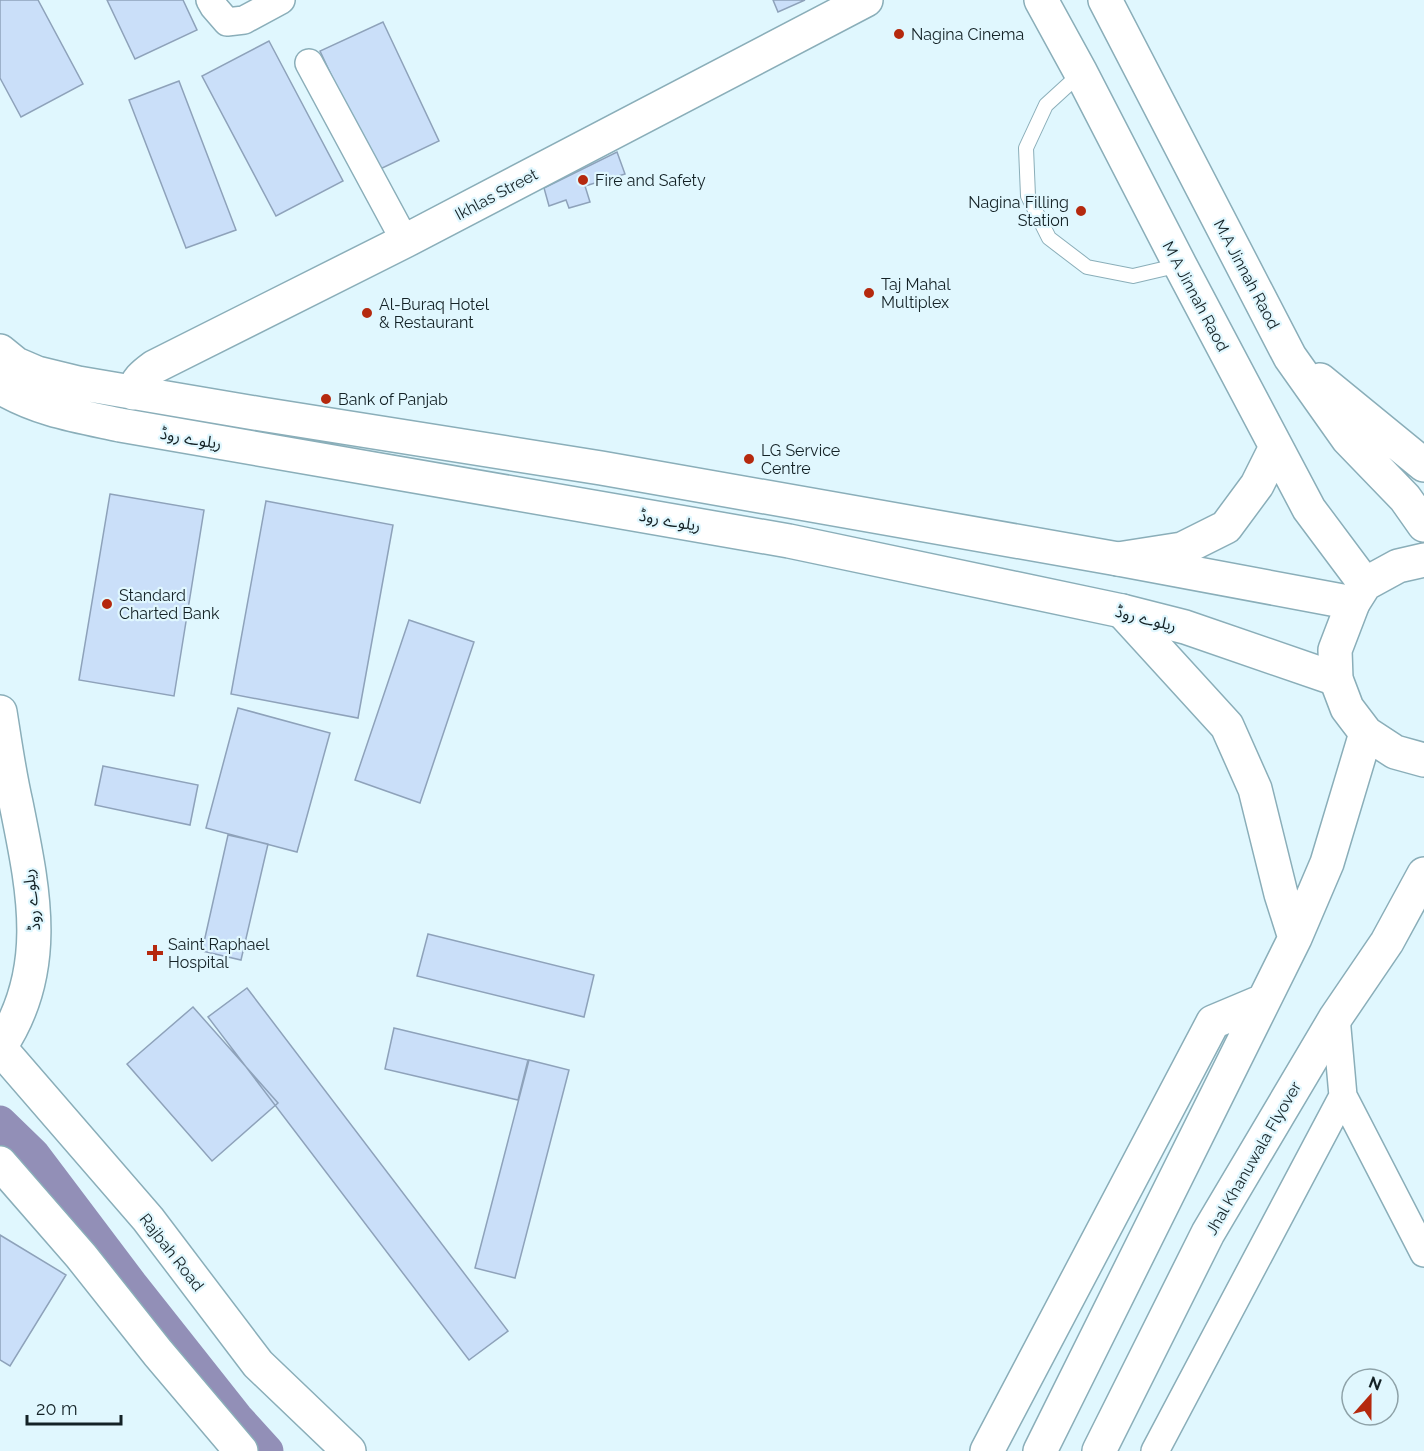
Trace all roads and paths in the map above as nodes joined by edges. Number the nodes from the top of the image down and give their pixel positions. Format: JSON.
{"nodes":[{"id":1,"x":210,"y":0,"type":"edge"},
{"id":2,"x":281,"y":0,"type":"edge"},
{"id":3,"x":866,"y":0,"type":"edge"},
{"id":4,"x":1041,"y":0,"type":"edge"},
{"id":5,"x":1105,"y":0,"type":"edge"},
{"id":6,"x":309,"y":63,"type":"dead end"},
{"id":7,"x":1081,"y":73,"type":"junction"},
{"id":8,"x":405,"y":241,"type":"junction"},
{"id":9,"x":1180,"y":265,"type":"junction"},
{"id":10,"x":1,"y":353,"type":"edge"},
{"id":11,"x":1290,"y":357,"type":"junction"},
{"id":12,"x":0,"y":387,"type":"edge"},
{"id":13,"x":133,"y":393,"type":"junction"},
{"id":14,"x":1276,"y":447,"type":"junction"},
{"id":15,"x":1424,"y":465,"type":"edge"},
{"id":16,"x":1424,"y":525,"type":"edge"},
{"id":17,"x":1118,"y":559,"type":"junction"},
{"id":18,"x":1424,"y":560,"type":"edge"},
{"id":19,"x":1359,"y":593,"type":"junction"},
{"id":20,"x":1122,"y":611,"type":"junction"},
{"id":21,"x":1336,"y":679,"type":"junction"},
{"id":22,"x":0,"y":712,"type":"edge"},
{"id":23,"x":1366,"y":733,"type":"junction"},
{"id":24,"x":1424,"y":760,"type":"edge"},
{"id":25,"x":1424,"y":874,"type":"edge"},
{"id":26,"x":1424,"y":917,"type":"edge"},
{"id":27,"x":1295,"y":938,"type":"junction"},
{"id":28,"x":1387,"y":942,"type":"junction"},
{"id":29,"x":1263,"y":1001,"type":"junction"},
{"id":30,"x":1336,"y":1017,"type":"junction"},
{"id":31,"x":0,"y":1048,"type":"edge"},
{"id":32,"x":1342,"y":1096,"type":"junction"},
{"id":33,"x":0,"y":1163,"type":"edge"},
{"id":34,"x":1424,"y":1253,"type":"edge"},
{"id":35,"x":241,"y":1451,"type":"edge"},
{"id":36,"x":349,"y":1451,"type":"edge"},
{"id":37,"x":987,"y":1451,"type":"edge"},
{"id":38,"x":1040,"y":1451,"type":"edge"},
{"id":39,"x":1099,"y":1451,"type":"edge"},
{"id":40,"x":1155,"y":1451,"type":"edge"}],
"edges":[{"from":1,"to":2,"type":"street"},
{"from":3,"to":8,"type":"main road","name":"Ikhlas Street"},
{"from":4,"to":7,"type":"main road","name":"M A Jinnah Raod"},
{"from":5,"to":11,"type":"main road","name":"M.A Jinnah Raod"},
{"from":6,"to":8,"type":"street"},
{"from":7,"to":9,"type":"main road","name":"M A Jinnah Raod"},
{"from":7,"to":9,"type":"lane"},
{"from":8,"to":13,"type":"main road","name":"Ikhlas Street"},
{"from":9,"to":14,"type":"main road","name":"M A Jinnah Raod"},
{"from":10,"to":13,"type":"main road"},
{"from":11,"to":15,"type":"main road"},
{"from":11,"to":16,"type":"main road","name":"M.A Jinnah Raod"},
{"from":12,"to":20,"type":"main road","name":"ریلوے روڈ"},
{"from":13,"to":17,"type":"main road"},
{"from":14,"to":17,"type":"main road"},
{"from":14,"to":19,"type":"main road","name":"M A Jinnah Raod"},
{"from":17,"to":19,"type":"main road"},
{"from":18,"to":19,"type":"main road"},
{"from":19,"to":21,"type":"main road"},
{"from":20,"to":21,"type":"main road","name":"ریلوے روڈ"},
{"from":20,"to":27,"type":"main road"},
{"from":21,"to":23,"type":"main road"},
{"from":22,"to":31,"type":"main road","name":"ریلوے روڈ"},
{"from":23,"to":24,"type":"main road"},
{"from":23,"to":27,"type":"main road"},
{"from":25,"to":28,"type":"main road","name":"Jhal Khanuwala Flyover"},
{"from":26,"to":28,"type":"main road"},
{"from":27,"to":29,"type":"main road"},
{"from":28,"to":30,"type":"main road","name":"Jhal Khanuwala Flyover"},
{"from":29,"to":37,"type":"main road"},
{"from":29,"to":38,"type":"main road"},
{"from":30,"to":32,"type":"street"},
{"from":30,"to":39,"type":"main road","name":"Jhal Khanuwala Flyover"},
{"from":31,"to":36,"type":"main road","name":"Rajbah Road"},
{"from":32,"to":34,"type":"street"},
{"from":32,"to":40,"type":"street"},
{"from":33,"to":35,"type":"main road"}]}
